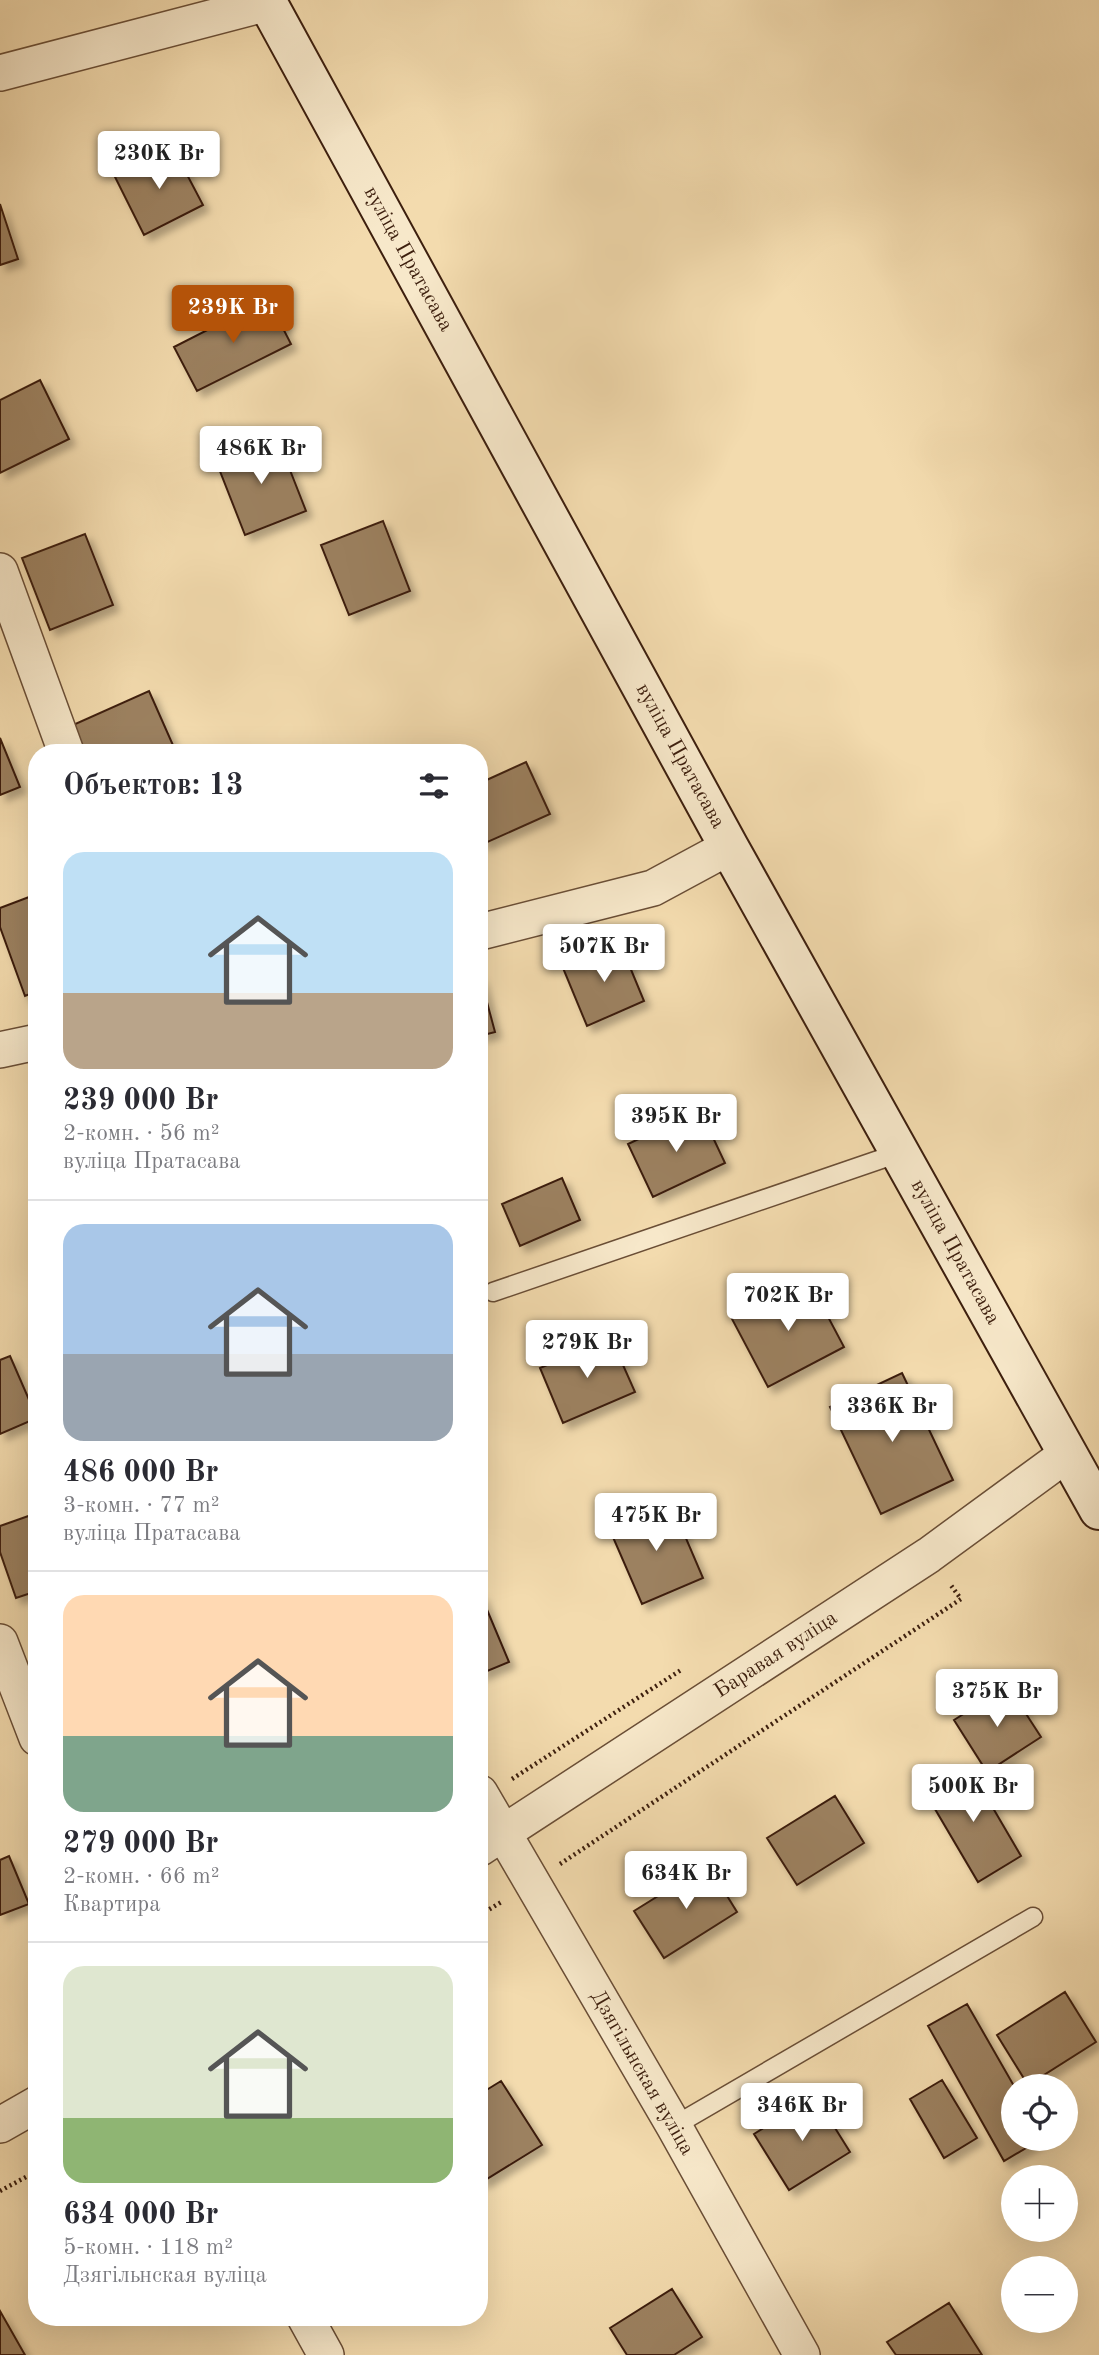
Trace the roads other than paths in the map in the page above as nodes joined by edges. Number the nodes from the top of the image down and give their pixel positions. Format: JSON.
{"nodes":[{"id":1,"x":267,"y":2,"type":"edge"},
{"id":2,"x":0,"y":73,"type":"edge"},
{"id":3,"x":0,"y":570,"type":"edge"},
{"id":4,"x":63,"y":744,"type":"edge"},
{"id":5,"x":729,"y":847,"type":"junction"},
{"id":6,"x":488,"y":930,"type":"edge"},
{"id":7,"x":28,"y":1044,"type":"edge"},
{"id":8,"x":0,"y":1050,"type":"edge"},
{"id":9,"x":899,"y":1153,"type":"junction"},
{"id":10,"x":494,"y":1292,"type":"dead end"},
{"id":11,"x":1067,"y":1454,"type":"junction"},
{"id":12,"x":1099,"y":1510,"type":"edge"},
{"id":13,"x":0,"y":1642,"type":"edge"},
{"id":14,"x":28,"y":1715,"type":"edge"},
{"id":15,"x":491,"y":1841,"type":"edge"},
{"id":16,"x":1033,"y":1917,"type":"dead end"},
{"id":17,"x":28,"y":2109,"type":"edge"},
{"id":18,"x":0,"y":2125,"type":"edge"},
{"id":19,"x":674,"y":2126,"type":"junction"},
{"id":20,"x":310,"y":2326,"type":"edge"},
{"id":21,"x":326,"y":2355,"type":"edge"},
{"id":22,"x":802,"y":2355,"type":"edge"}],
"edges":[{"from":1,"to":2,"type":"street"},
{"from":1,"to":5,"type":"main road","name":"вуліца Пратасава"},
{"from":3,"to":4,"type":"street"},
{"from":5,"to":6,"type":"street"},
{"from":5,"to":9,"type":"main road","name":"вуліца Пратасава"},
{"from":7,"to":8,"type":"street"},
{"from":9,"to":10,"type":"lane"},
{"from":9,"to":11,"type":"main road","name":"вуліца Пратасава"},
{"from":11,"to":12,"type":"main road","name":"вуліца Пратасава"},
{"from":11,"to":15,"type":"street","name":"Баравая вуліца"},
{"from":13,"to":14,"type":"street"},
{"from":15,"to":19,"type":"street","name":"Дзягільнская вуліца"},
{"from":16,"to":19,"type":"lane"},
{"from":17,"to":18,"type":"street"},
{"from":19,"to":22,"type":"street","name":"Дзягільнская вуліца"},
{"from":20,"to":21,"type":"street"}]}
